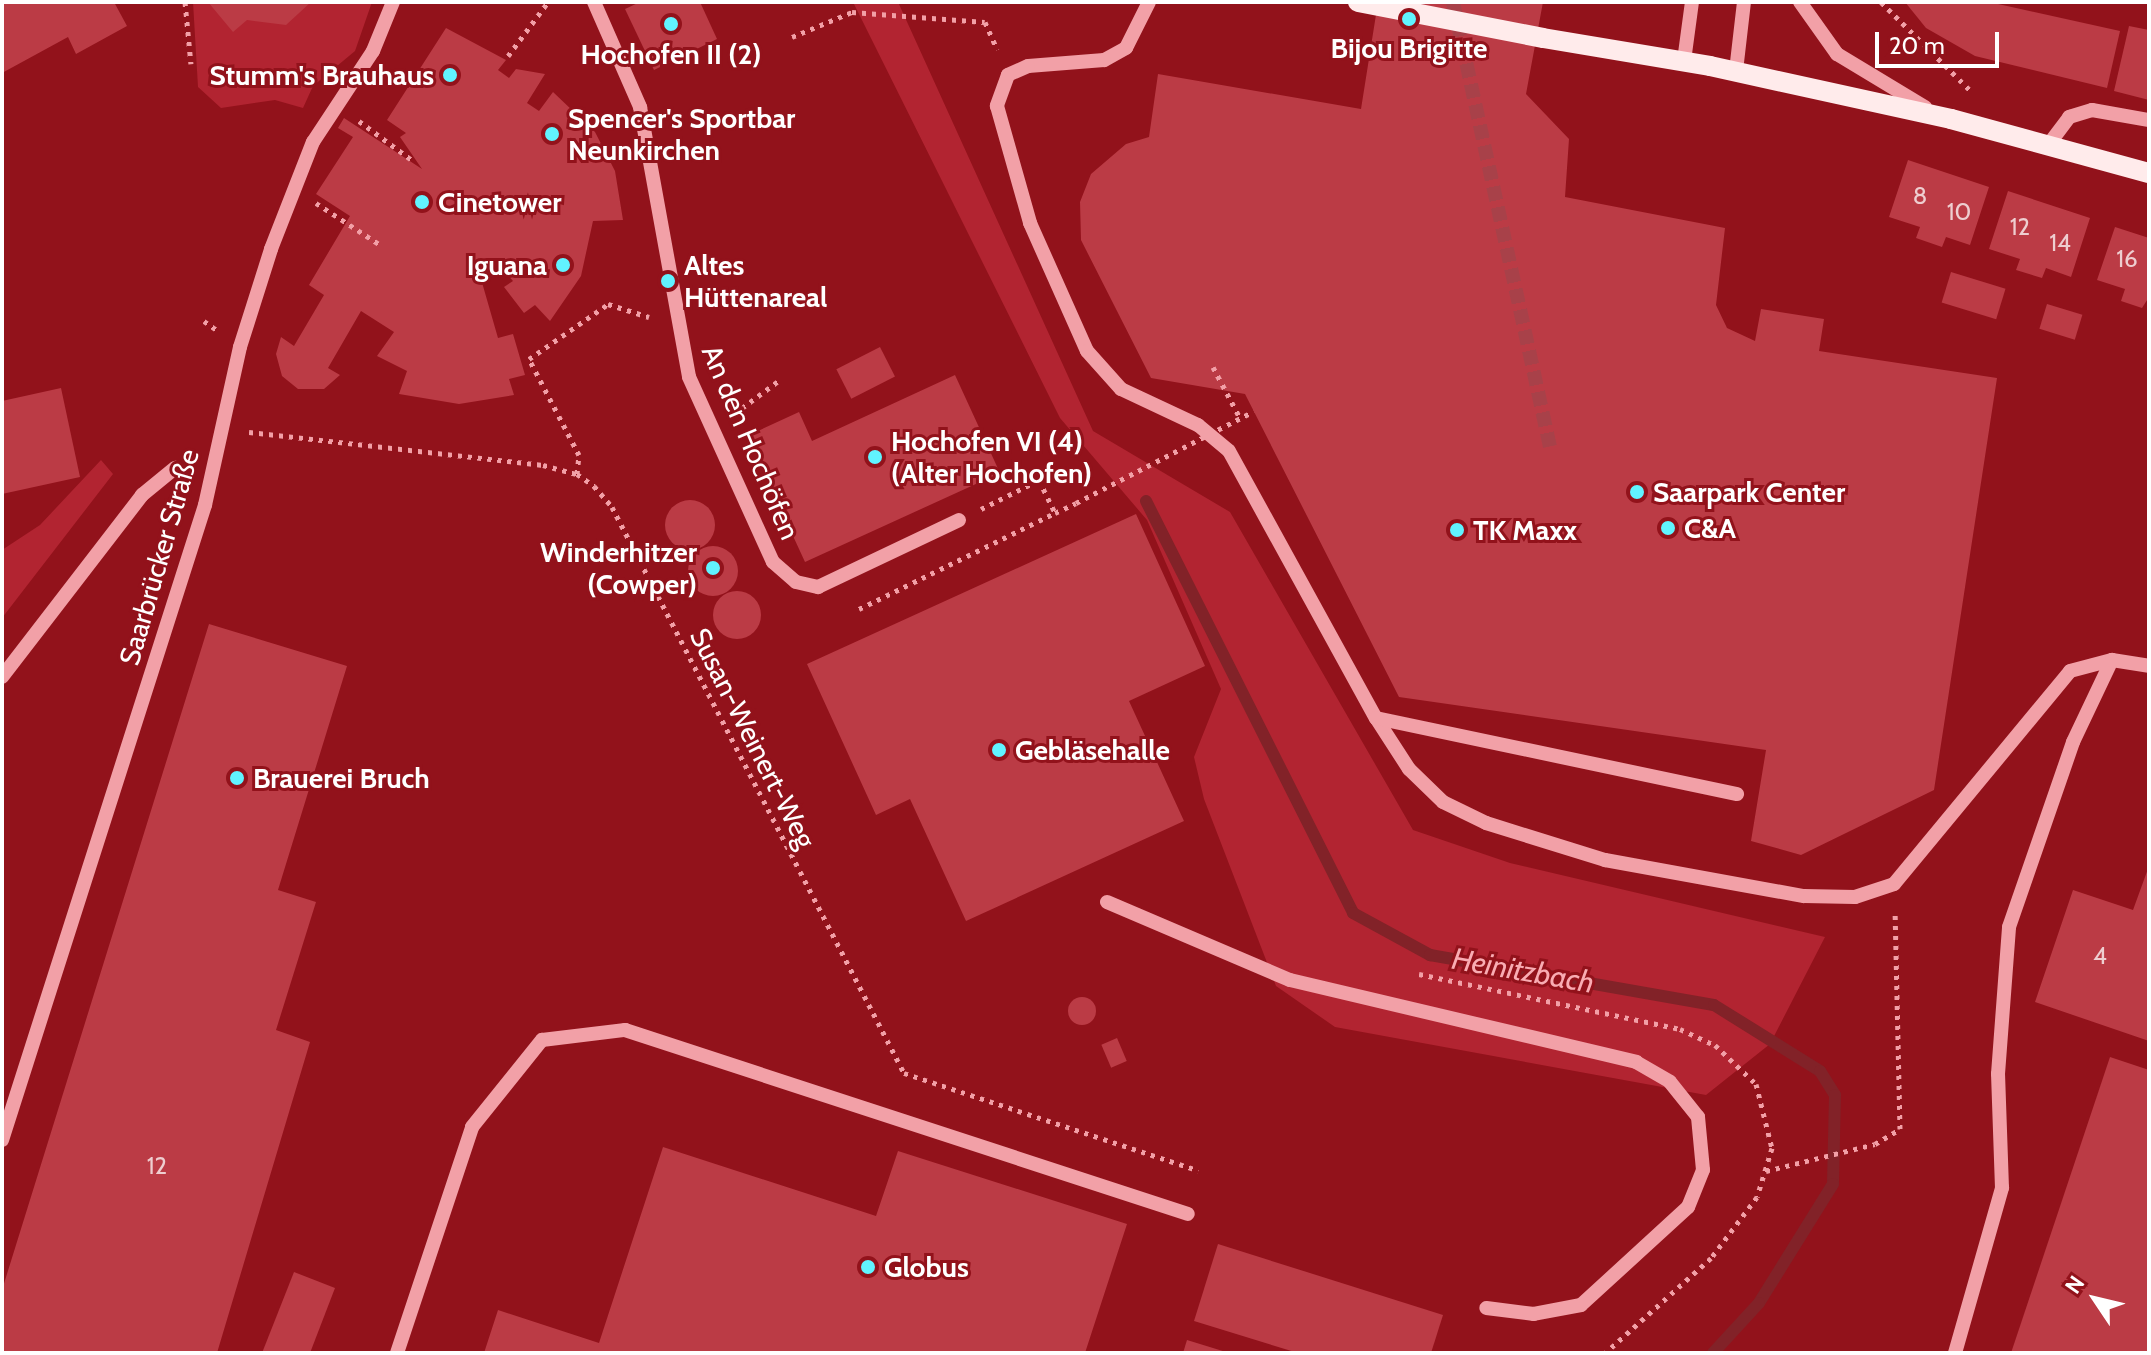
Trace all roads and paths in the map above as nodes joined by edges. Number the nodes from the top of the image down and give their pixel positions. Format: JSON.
{"nodes":[{"id":1,"x":185,"y":2,"type":"edge"},
{"id":2,"x":393,"y":2,"type":"edge"},
{"id":3,"x":548,"y":2,"type":"edge"},
{"id":4,"x":594,"y":2,"type":"edge"},
{"id":5,"x":1149,"y":2,"type":"edge"},
{"id":6,"x":1358,"y":2,"type":"edge"},
{"id":7,"x":1692,"y":2,"type":"edge"},
{"id":8,"x":1744,"y":2,"type":"edge"},
{"id":9,"x":1800,"y":2,"type":"edge"},
{"id":10,"x":1881,"y":2,"type":"edge"},
{"id":11,"x":792,"y":37,"type":"dead end"},
{"id":12,"x":508,"y":56,"type":"dead end"},
{"id":13,"x":1684,"y":61,"type":"junction"},
{"id":14,"x":191,"y":64,"type":"dead end"},
{"id":15,"x":1736,"y":71,"type":"junction"},
{"id":16,"x":1008,"y":75,"type":"junction"},
{"id":17,"x":1979,"y":98,"type":"dead end"},
{"id":18,"x":336,"y":103,"type":"junction"},
{"id":19,"x":1951,"y":119,"type":"junction"},
{"id":20,"x":2149,"y":120,"type":"edge"},
{"id":21,"x":2049,"y":144,"type":"junction"},
{"id":22,"x":413,"y":161,"type":"dead end"},
{"id":23,"x":2149,"y":173,"type":"edge"},
{"id":24,"x":292,"y":187,"type":"junction"},
{"id":25,"x":382,"y":246,"type":"dead end"},
{"id":26,"x":678,"y":328,"type":"junction"},
{"id":27,"x":1213,"y":367,"type":"dead end"},
{"id":28,"x":781,"y":379,"type":"dead end"},
{"id":29,"x":1254,"y":411,"type":"dead end"},
{"id":30,"x":1240,"y":418,"type":"junction"},
{"id":31,"x":223,"y":429,"type":"junction"},
{"id":32,"x":712,"y":431,"type":"junction"},
{"id":33,"x":175,"y":468,"type":"dead end"},
{"id":34,"x":577,"y":474,"type":"junction"},
{"id":35,"x":1055,"y":513,"type":"junction"},
{"id":36,"x":959,"y":520,"type":"joint"},
{"id":37,"x":859,"y":609,"type":"dead end"},
{"id":38,"x":2112,"y":660,"type":"junction"},
{"id":39,"x":2149,"y":666,"type":"edge"},
{"id":40,"x":2,"y":677,"type":"edge"},
{"id":41,"x":1376,"y":718,"type":"junction"},
{"id":42,"x":1737,"y":794,"type":"dead end"},
{"id":43,"x":1894,"y":884,"type":"junction"},
{"id":44,"x":1107,"y":902,"type":"dead end"},
{"id":45,"x":1419,"y":974,"type":"dead end"},
{"id":46,"x":2,"y":1140,"type":"edge"},
{"id":47,"x":1198,"y":1170,"type":"dead end"},
{"id":48,"x":1765,"y":1171,"type":"junction"},
{"id":49,"x":1188,"y":1214,"type":"dead end"},
{"id":50,"x":1486,"y":1308,"type":"dead end"},
{"id":51,"x":397,"y":1353,"type":"edge"},
{"id":52,"x":1605,"y":1353,"type":"edge"},
{"id":53,"x":1955,"y":1353,"type":"edge"}],
"edges":[{"from":1,"to":14,"type":"path"},
{"from":2,"to":18,"type":"street","name":"Saarbrücker Straße"},
{"from":3,"to":12,"type":"path"},
{"from":4,"to":26,"type":"street","name":"An den Hochöfen"},
{"from":5,"to":16,"type":"street"},
{"from":6,"to":13,"type":"main road","bridge":true},
{"from":7,"to":13,"type":"street"},
{"from":8,"to":15,"type":"street"},
{"from":9,"to":19,"type":"street"},
{"from":10,"to":17,"type":"path"},
{"from":11,"to":16,"type":"path"},
{"from":13,"to":15,"type":"main road"},
{"from":15,"to":19,"type":"main road"},
{"from":16,"to":41,"type":"street"},
{"from":18,"to":22,"type":"path"},
{"from":18,"to":24,"type":"street","name":"Saarbrücker Straße"},
{"from":19,"to":21,"type":"main road"},
{"from":20,"to":21,"type":"street"},
{"from":21,"to":23,"type":"main road"},
{"from":24,"to":25,"type":"path"},
{"from":24,"to":31,"type":"street","name":"Saarbrücker Straße"},
{"from":26,"to":32,"type":"street","name":"An den Hochöfen"},
{"from":26,"to":34,"type":"path"},
{"from":27,"to":30,"type":"path"},
{"from":28,"to":32,"type":"path"},
{"from":29,"to":30,"type":"path","bridge":true},
{"from":30,"to":35,"type":"path","bridge":true},
{"from":31,"to":34,"type":"path"},
{"from":31,"to":46,"type":"street","name":"Saarbrücker Straße"},
{"from":32,"to":36,"type":"street","name":"An den Hochöfen"},
{"from":33,"to":40,"type":"street"},
{"from":34,"to":47,"type":"path","name":"Susan-Weinert-Weg"},
{"from":35,"to":36,"type":"path"},
{"from":35,"to":37,"type":"path"},
{"from":38,"to":39,"type":"street"},
{"from":38,"to":43,"type":"street"},
{"from":38,"to":53,"type":"street"},
{"from":41,"to":42,"type":"street"},
{"from":41,"to":43,"type":"street"},
{"from":43,"to":48,"type":"path"},
{"from":44,"to":50,"type":"street"},
{"from":45,"to":48,"type":"path"},
{"from":48,"to":52,"type":"path"},
{"from":49,"to":51,"type":"street"}]}
